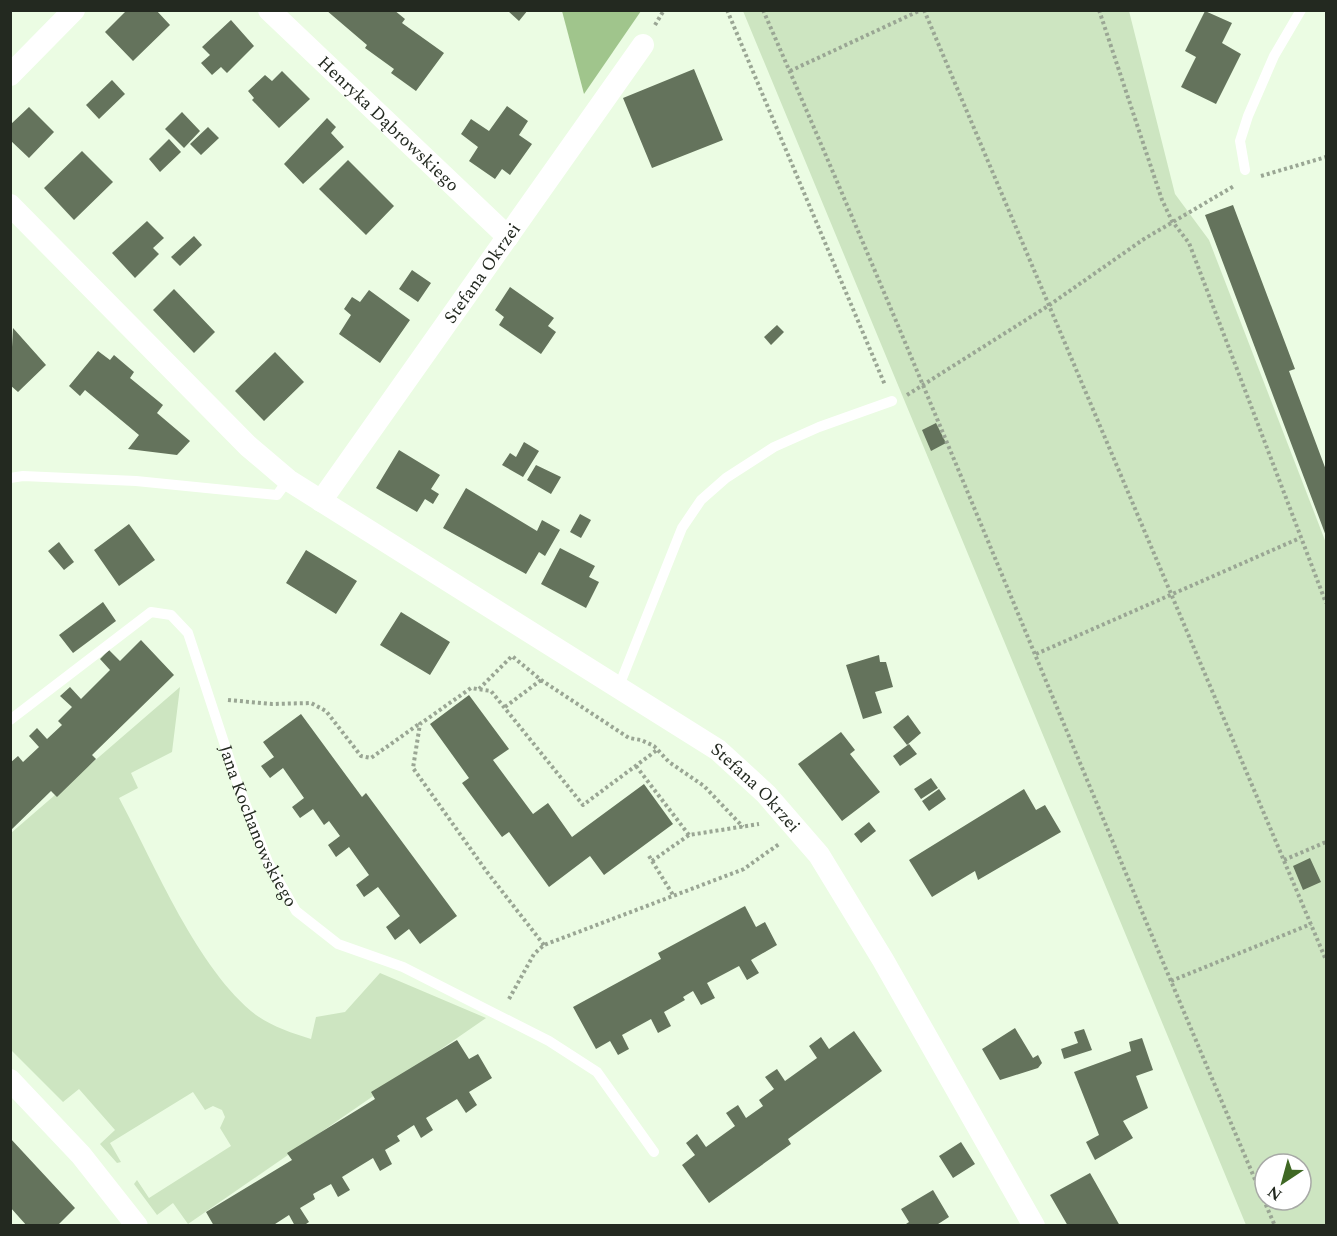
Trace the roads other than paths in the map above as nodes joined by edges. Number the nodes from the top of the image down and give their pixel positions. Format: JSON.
{"nodes":[{"id":1,"x":74,"y":10,"type":"edge"},
{"id":2,"x":269,"y":10,"type":"edge"},
{"id":3,"x":1301,"y":10,"type":"edge"},
{"id":4,"x":643,"y":45,"type":"dead end"},
{"id":5,"x":10,"y":75,"type":"edge"},
{"id":6,"x":1245,"y":170,"type":"dead end"},
{"id":7,"x":10,"y":205,"type":"edge"},
{"id":8,"x":508,"y":237,"type":"junction"},
{"id":9,"x":891,"y":401,"type":"road end"},
{"id":10,"x":10,"y":478,"type":"edge"},
{"id":11,"x":288,"y":480,"type":"junction"},
{"id":12,"x":321,"y":501,"type":"junction"},
{"id":13,"x":619,"y":686,"type":"junction"},
{"id":14,"x":10,"y":720,"type":"edge"},
{"id":15,"x":10,"y":1080,"type":"edge"},
{"id":16,"x":654,"y":1152,"type":"dead end"},
{"id":17,"x":137,"y":1226,"type":"edge"},
{"id":18,"x":1034,"y":1226,"type":"edge"}],
"edges":[{"from":1,"to":5,"type":"street"},
{"from":2,"to":8,"type":"street","name":"Henryka Dąbrowskiego"},
{"from":3,"to":6,"type":"lane"},
{"from":4,"to":8,"type":"street","name":"Stefana Okrzei"},
{"from":7,"to":11,"type":"street","name":"Stefana Okrzei"},
{"from":8,"to":12,"type":"street","name":"Stefana Okrzei"},
{"from":9,"to":13,"type":"lane"},
{"from":10,"to":11,"type":"lane"},
{"from":11,"to":12,"type":"street","name":"Stefana Okrzei"},
{"from":12,"to":13,"type":"street","name":"Stefana Okrzei"},
{"from":13,"to":18,"type":"street","name":"Stefana Okrzei"},
{"from":14,"to":16,"type":"lane","name":"Jana Kochanowskiego"},
{"from":15,"to":17,"type":"street"}]}
